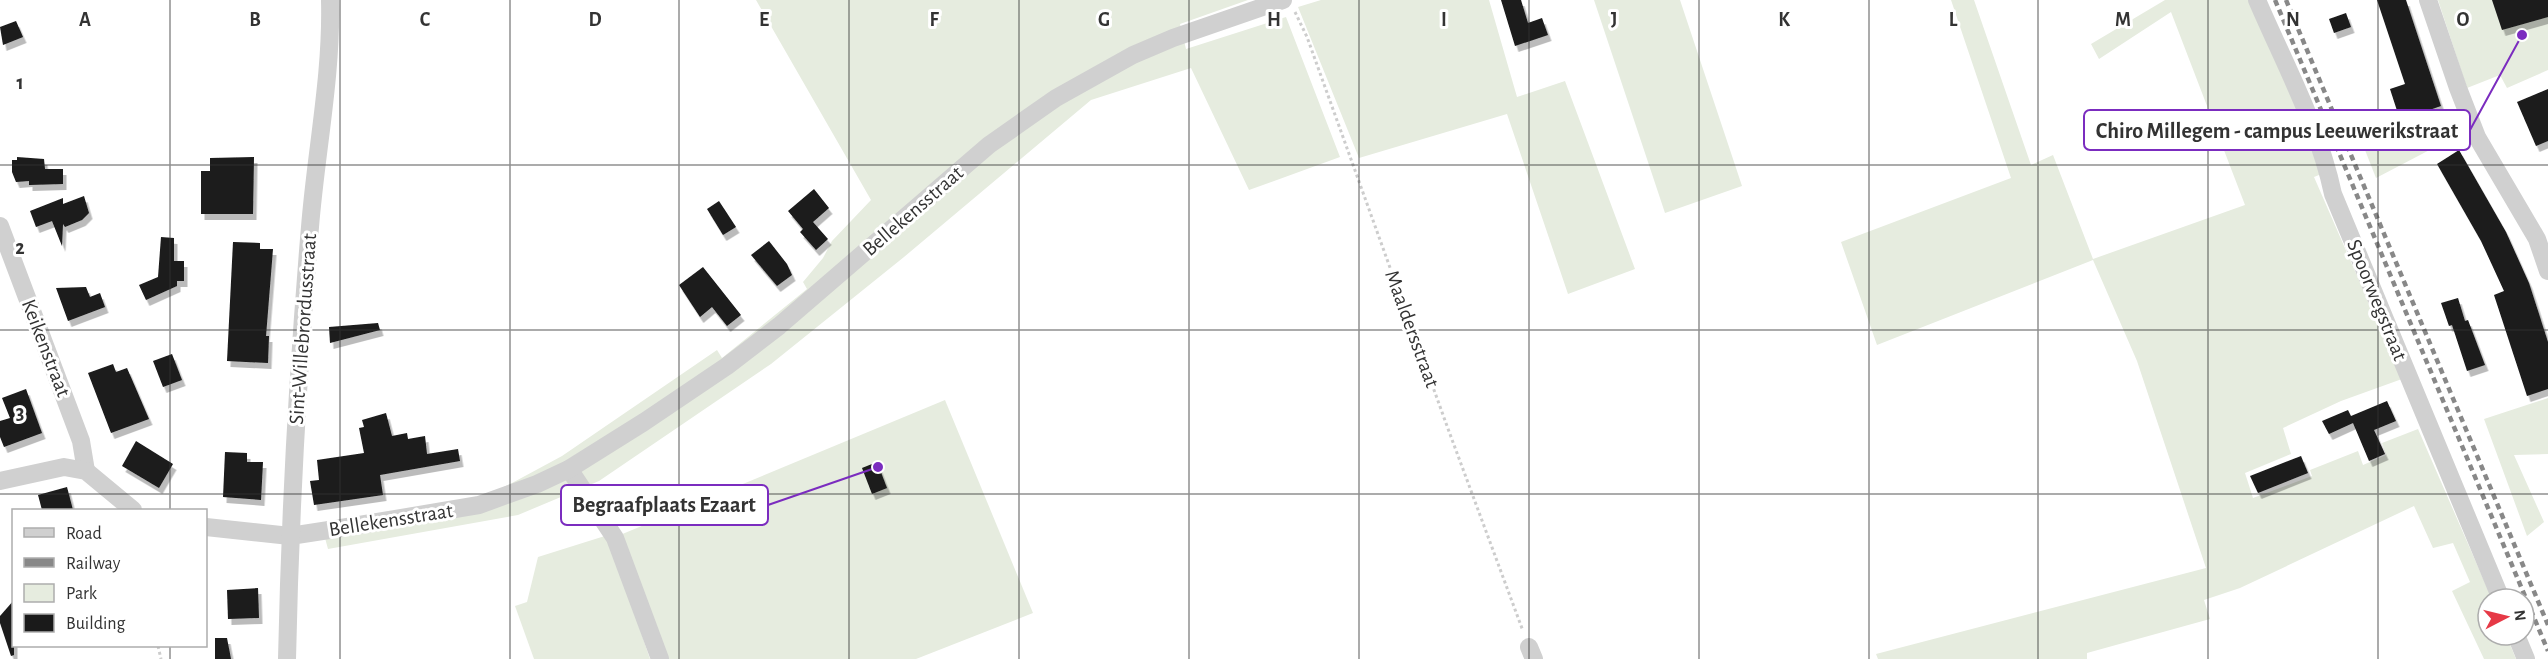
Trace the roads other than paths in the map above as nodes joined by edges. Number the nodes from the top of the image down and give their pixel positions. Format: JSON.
{"nodes":[{"id":1,"x":330,"y":0,"type":"edge"},
{"id":2,"x":2258,"y":0,"type":"edge"},
{"id":3,"x":2428,"y":0,"type":"edge"},
{"id":4,"x":1288,"y":5,"type":"edge"},
{"id":5,"x":0,"y":226,"type":"edge"},
{"id":6,"x":2548,"y":272,"type":"edge"},
{"id":7,"x":569,"y":469,"type":"junction"},
{"id":8,"x":86,"y":471,"type":"junction"},
{"id":9,"x":0,"y":481,"type":"edge"},
{"id":10,"x":132,"y":509,"type":"edge"},
{"id":11,"x":207,"y":527,"type":"edge"},
{"id":12,"x":290,"y":536,"type":"junction"},
{"id":13,"x":2496,"y":587,"type":"edge"},
{"id":14,"x":287,"y":659,"type":"edge"},
{"id":15,"x":660,"y":659,"type":"edge"}],
"edges":[{"from":1,"to":12,"type":"street","name":"Sint-Willebrordusstraat"},
{"from":2,"to":13,"type":"street","name":"Spoorwegstraat"},
{"from":3,"to":6,"type":"street"},
{"from":4,"to":7,"type":"street","name":"Bellekensstraat"},
{"from":5,"to":8,"type":"street","name":"Keikenstraat"},
{"from":7,"to":12,"type":"street","name":"Bellekensstraat"},
{"from":7,"to":15,"type":"street"},
{"from":8,"to":9,"type":"street"},
{"from":8,"to":10,"type":"street"},
{"from":11,"to":12,"type":"street","name":"Bellekensstraat"},
{"from":12,"to":14,"type":"street","name":"Sint-Willebrordusstraat"}]}
